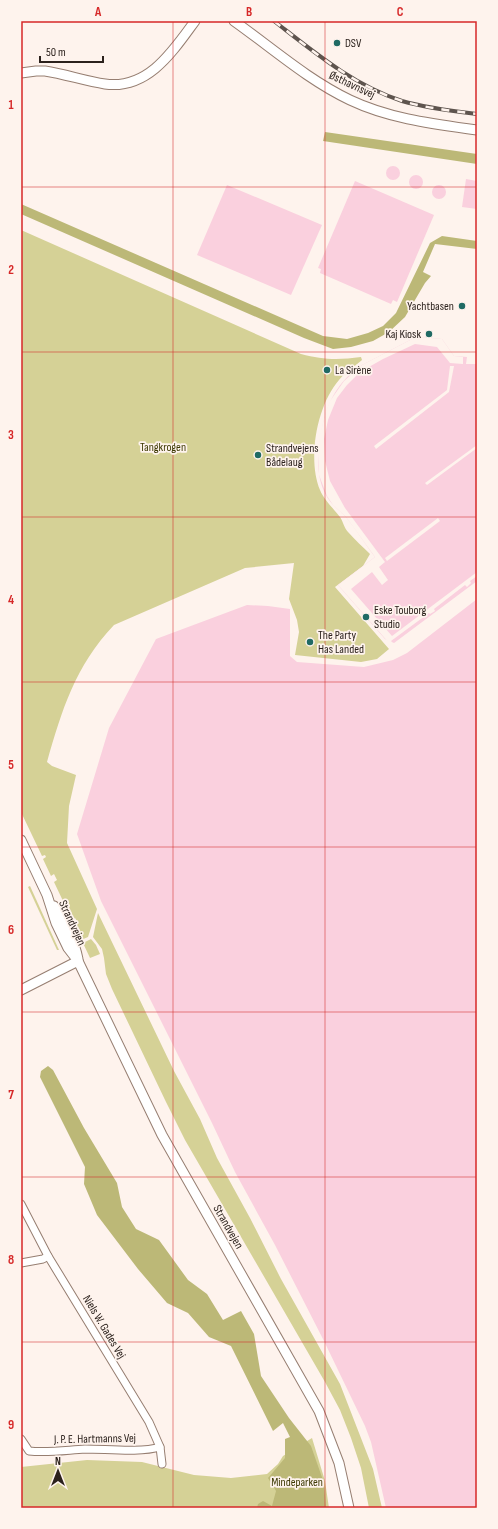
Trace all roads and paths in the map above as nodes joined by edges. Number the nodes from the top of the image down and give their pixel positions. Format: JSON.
{"nodes":[{"id":1,"x":195,"y":21,"type":"edge"},
{"id":2,"x":234,"y":21,"type":"edge"},
{"id":3,"x":21,"y":73,"type":"edge"},
{"id":4,"x":477,"y":130,"type":"edge"},
{"id":5,"x":21,"y":840,"type":"edge"},
{"id":6,"x":78,"y":961,"type":"junction"},
{"id":7,"x":21,"y":990,"type":"edge"},
{"id":8,"x":21,"y":1204,"type":"edge"},
{"id":9,"x":48,"y":1256,"type":"junction"},
{"id":10,"x":21,"y":1263,"type":"edge"},
{"id":11,"x":21,"y":1439,"type":"edge"},
{"id":12,"x":160,"y":1447,"type":"junction"},
{"id":13,"x":162,"y":1464,"type":"dead end"},
{"id":14,"x":349,"y":1508,"type":"edge"}],
"edges":[{"from":1,"to":3,"type":"street"},
{"from":2,"to":4,"type":"street","name":"Østhavnsvej"},
{"from":5,"to":6,"type":"street","name":"Strandvejen"},
{"from":6,"to":7,"type":"street"},
{"from":6,"to":14,"type":"street","name":"Strandvejen"},
{"from":8,"to":9,"type":"street","name":"Niels W. Gades Vej"},
{"from":9,"to":10,"type":"street"},
{"from":9,"to":12,"type":"street","name":"Niels W. Gades Vej"},
{"from":11,"to":12,"type":"street","name":"J. P. E. Hartmanns Vej"},
{"from":12,"to":13,"type":"street","name":"Niels W. Gades Vej"}]}
